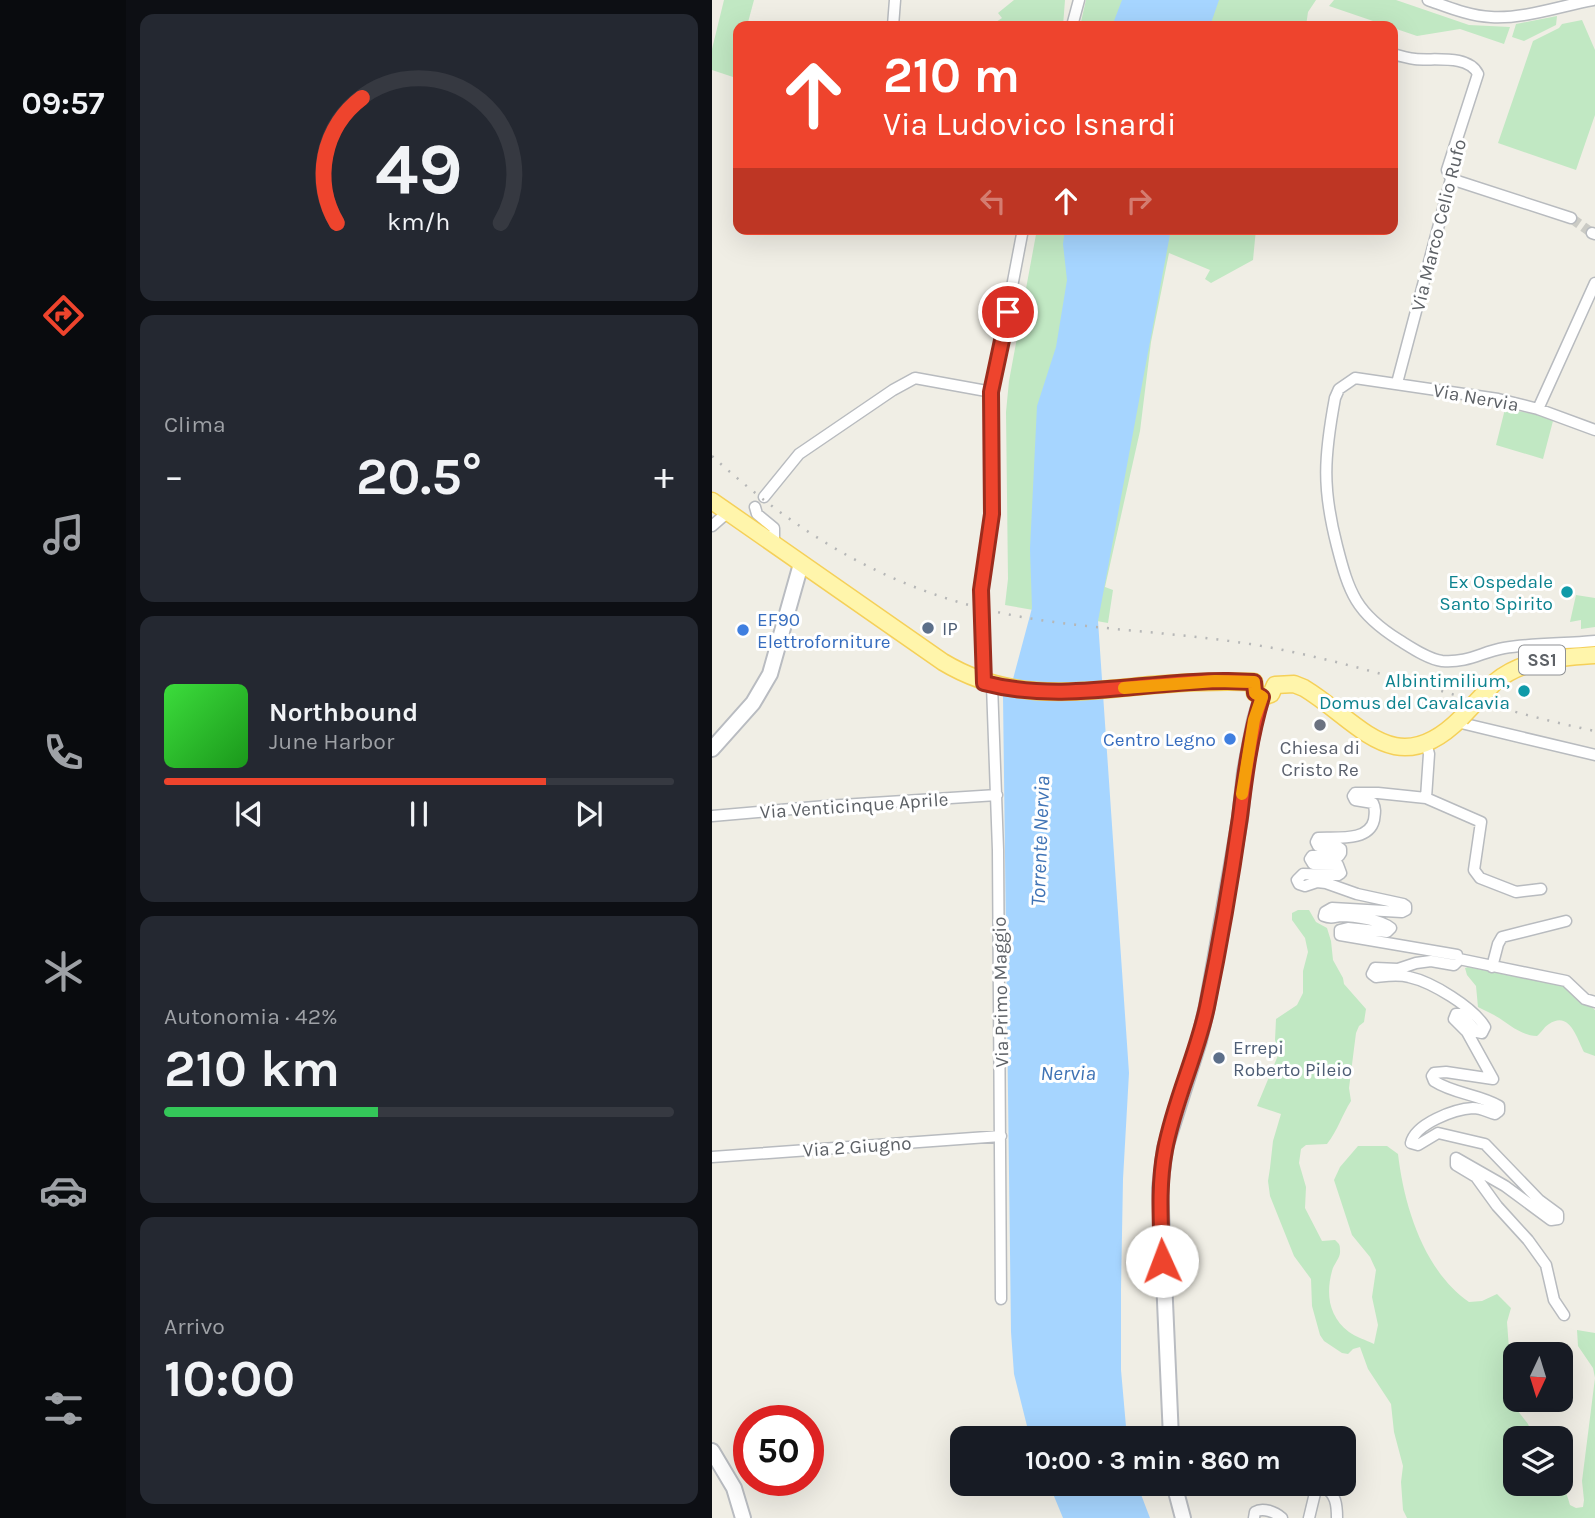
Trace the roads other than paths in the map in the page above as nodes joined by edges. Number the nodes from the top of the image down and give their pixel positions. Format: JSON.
{"nodes":[{"id":1,"x":895,"y":0,"type":"edge"},
{"id":2,"x":1078,"y":0,"type":"edge"},
{"id":3,"x":1428,"y":0,"type":"edge"},
{"id":4,"x":1593,"y":0,"type":"edge"},
{"id":5,"x":893,"y":21,"type":"edge"},
{"id":6,"x":1073,"y":21,"type":"edge"},
{"id":7,"x":1398,"y":55,"type":"edge"},
{"id":8,"x":1450,"y":179,"type":"junction"},
{"id":9,"x":1571,"y":218,"type":"tunnel mouth"},
{"id":10,"x":1022,"y":235,"type":"edge"},
{"id":11,"x":1595,"y":283,"type":"edge"},
{"id":12,"x":1397,"y":383,"type":"junction"},
{"id":13,"x":991,"y":392,"type":"junction"},
{"id":14,"x":1538,"y":409,"type":"junction"},
{"id":15,"x":1595,"y":430,"type":"edge"},
{"id":16,"x":764,"y":497,"type":"dead end"},
{"id":17,"x":712,"y":501,"type":"edge"},
{"id":18,"x":755,"y":507,"type":"dead end"},
{"id":19,"x":728,"y":512,"type":"junction"},
{"id":20,"x":712,"y":526,"type":"edge"},
{"id":21,"x":774,"y":545,"type":"junction"},
{"id":22,"x":801,"y":564,"type":"junction"},
{"id":23,"x":1595,"y":641,"type":"edge"},
{"id":24,"x":1595,"y":655,"type":"edge"},
{"id":25,"x":991,"y":685,"type":"junction"},
{"id":26,"x":1257,"y":691,"type":"junction"},
{"id":27,"x":1459,"y":720,"type":"junction"},
{"id":28,"x":1426,"y":743,"type":"junction"},
{"id":29,"x":712,"y":750,"type":"edge"},
{"id":30,"x":1595,"y":755,"type":"edge"},
{"id":31,"x":997,"y":795,"type":"junction"},
{"id":32,"x":1426,"y":798,"type":"junction"},
{"id":33,"x":712,"y":816,"type":"edge"},
{"id":34,"x":1542,"y":889,"type":"dead end"},
{"id":35,"x":1566,"y":921,"type":"dead end"},
{"id":36,"x":1459,"y":959,"type":"junction"},
{"id":37,"x":1492,"y":967,"type":"junction"},
{"id":38,"x":1595,"y":1002,"type":"edge"},
{"id":39,"x":1001,"y":1136,"type":"junction"},
{"id":40,"x":712,"y":1157,"type":"edge"},
{"id":41,"x":1001,"y":1299,"type":"dead end"},
{"id":42,"x":1564,"y":1315,"type":"dead end"},
{"id":43,"x":1170,"y":1426,"type":"edge"},
{"id":44,"x":712,"y":1451,"type":"edge"},
{"id":45,"x":1177,"y":1496,"type":"edge"},
{"id":46,"x":743,"y":1518,"type":"edge"},
{"id":47,"x":1183,"y":1518,"type":"edge"},
{"id":48,"x":1254,"y":1518,"type":"edge"},
{"id":49,"x":1282,"y":1518,"type":"edge"},
{"id":50,"x":1309,"y":1518,"type":"edge"},
{"id":51,"x":1337,"y":1518,"type":"edge"}],
"edges":[{"from":1,"to":5,"type":"street"},
{"from":2,"to":6,"type":"street"},
{"from":3,"to":4,"type":"street"},
{"from":7,"to":8,"type":"street","name":"Via Marco Celio Rufo"},
{"from":8,"to":9,"type":"street"},
{"from":8,"to":12,"type":"street","name":"Via Marco Celio Rufo"},
{"from":10,"to":13,"type":"street","name":"Via Primo Maggio"},
{"from":11,"to":14,"type":"street"},
{"from":12,"to":14,"type":"street","name":"Via Nervia"},
{"from":12,"to":23,"type":"street","name":"Via Nervia"},
{"from":13,"to":16,"type":"street"},
{"from":13,"to":25,"type":"street","name":"Via Primo Maggio"},
{"from":14,"to":15,"type":"street","name":"Via Nervia"},
{"from":17,"to":19,"type":"main road"},
{"from":18,"to":21,"type":"street"},
{"from":19,"to":20,"type":"street"},
{"from":19,"to":21,"type":"main road"},
{"from":21,"to":22,"type":"main road"},
{"from":22,"to":25,"type":"main road"},
{"from":22,"to":29,"type":"main road"},
{"from":24,"to":27,"type":"main road","number":"SS1","bridge":true},
{"from":25,"to":26,"type":"main road"},
{"from":25,"to":31,"type":"street","name":"Via Primo Maggio"},
{"from":26,"to":28,"type":"main road"},
{"from":26,"to":43,"type":"main road"},
{"from":27,"to":28,"type":"main road","number":"SS1"},
{"from":27,"to":30,"type":"street"},
{"from":28,"to":32,"type":"street"},
{"from":31,"to":33,"type":"street","name":"Via Venticinque Aprile"},
{"from":31,"to":39,"type":"street","name":"Via Primo Maggio"},
{"from":32,"to":34,"type":"street"},
{"from":32,"to":36,"type":"street"},
{"from":35,"to":37,"type":"street"},
{"from":36,"to":37,"type":"street"},
{"from":36,"to":42,"type":"street"},
{"from":37,"to":38,"type":"street"},
{"from":39,"to":40,"type":"street","name":"Via 2 Giugno"},
{"from":39,"to":41,"type":"street","name":"Via Primo Maggio"},
{"from":44,"to":46,"type":"main road"},
{"from":45,"to":47,"type":"main road"},
{"from":48,"to":49,"type":"street"},
{"from":50,"to":51,"type":"street"}]}
